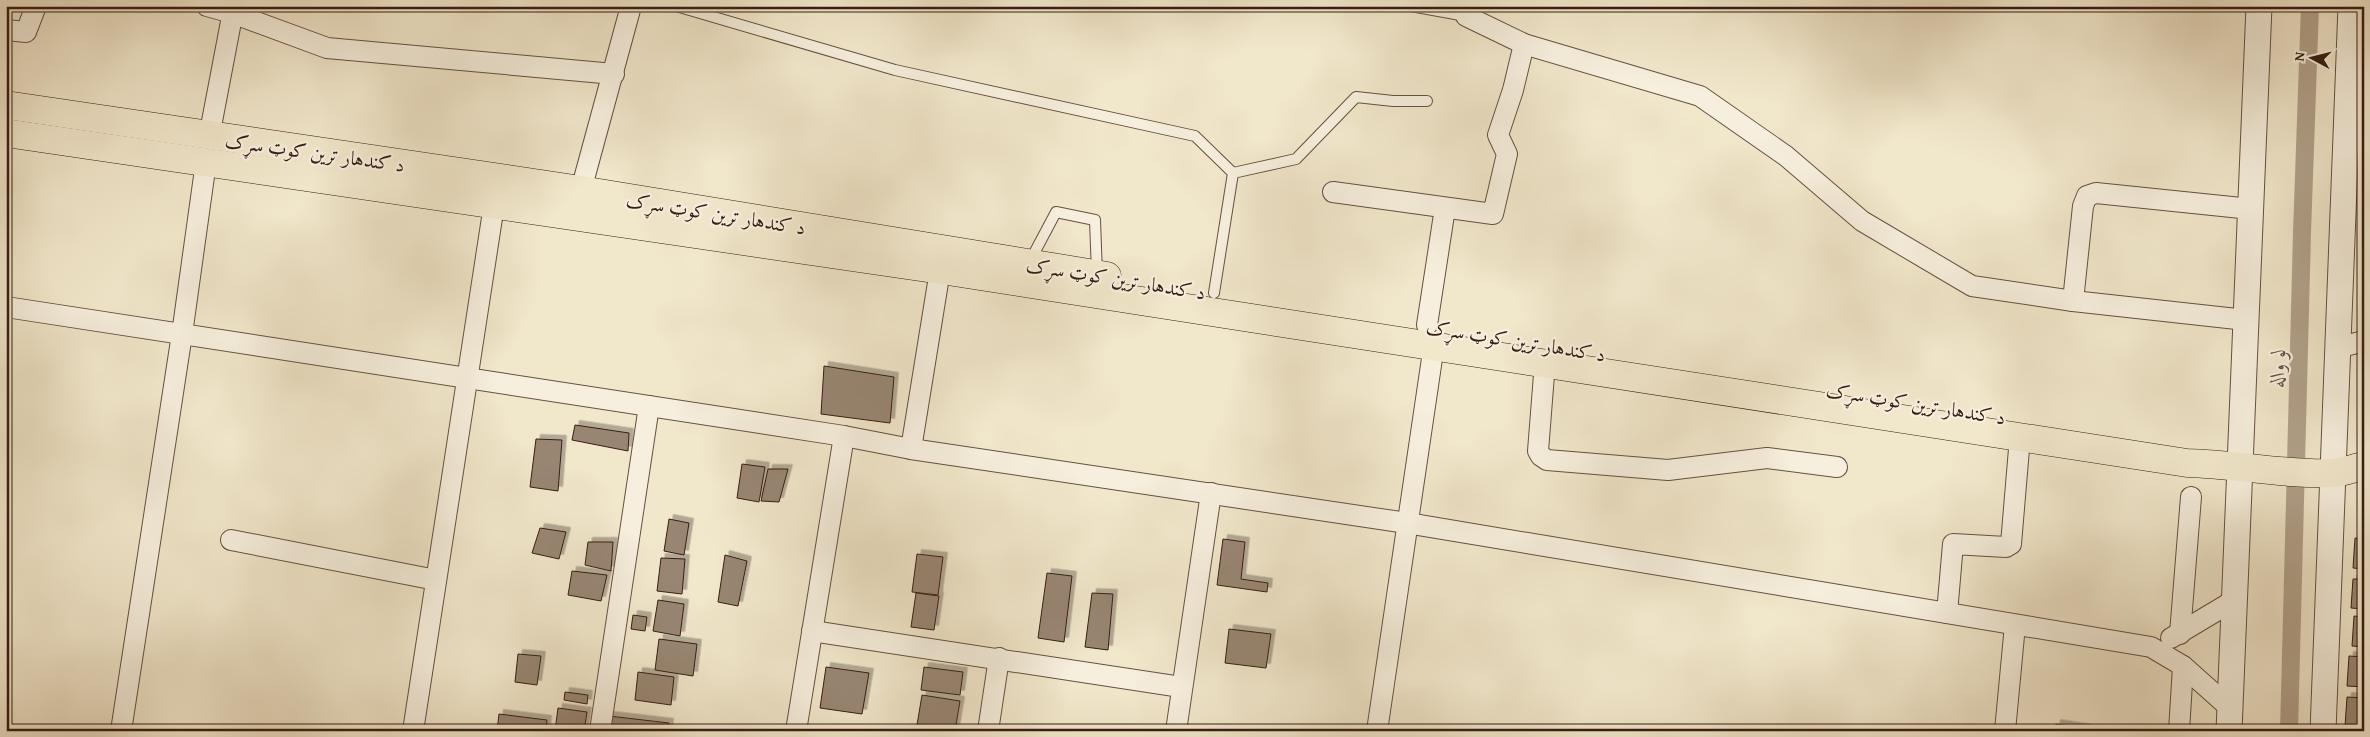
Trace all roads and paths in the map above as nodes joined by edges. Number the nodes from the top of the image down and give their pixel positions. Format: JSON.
{"nodes":[{"id":1,"x":36,"y":6,"type":"edge"},
{"id":2,"x":207,"y":6,"type":"edge"},
{"id":3,"x":631,"y":6,"type":"edge"},
{"id":4,"x":676,"y":6,"type":"edge"},
{"id":5,"x":1411,"y":6,"type":"edge"},
{"id":6,"x":2259,"y":6,"type":"edge"},
{"id":7,"x":2351,"y":6,"type":"edge"},
{"id":8,"x":233,"y":10,"type":"edge"},
{"id":9,"x":1466,"y":16,"type":"joint"},
{"id":10,"x":6,"y":30,"type":"edge"},
{"id":11,"x":1524,"y":44,"type":"junction"},
{"id":12,"x":614,"y":74,"type":"junction"},
{"id":13,"x":1427,"y":101,"type":"dead end"},
{"id":14,"x":6,"y":105,"type":"edge"},
{"id":15,"x":6,"y":133,"type":"edge"},
{"id":16,"x":207,"y":149,"type":"junction"},
{"id":17,"x":1233,"y":173,"type":"junction"},
{"id":18,"x":581,"y":190,"type":"junction"},
{"id":19,"x":1333,"y":192,"type":"dead end"},
{"id":20,"x":494,"y":204,"type":"junction"},
{"id":21,"x":1445,"y":208,"type":"junction"},
{"id":22,"x":2251,"y":209,"type":"junction"},
{"id":23,"x":942,"y":260,"type":"junction"},
{"id":24,"x":1029,"y":264,"type":"junction"},
{"id":25,"x":1097,"y":275,"type":"junction"},
{"id":26,"x":1214,"y":293,"type":"junction"},
{"id":27,"x":2072,"y":301,"type":"junction"},
{"id":28,"x":6,"y":307,"type":"edge"},
{"id":29,"x":2246,"y":320,"type":"junction"},
{"id":30,"x":182,"y":334,"type":"junction"},
{"id":31,"x":1431,"y":335,"type":"junction"},
{"id":32,"x":2364,"y":341,"type":"edge"},
{"id":33,"x":2337,"y":348,"type":"junction"},
{"id":34,"x":1546,"y":362,"type":"junction"},
{"id":35,"x":468,"y":378,"type":"junction"},
{"id":36,"x":648,"y":406,"type":"junction"},
{"id":37,"x":844,"y":436,"type":"junction"},
{"id":38,"x":2020,"y":437,"type":"junction"},
{"id":39,"x":911,"y":449,"type":"junction"},
{"id":40,"x":2364,"y":466,"type":"edge"},
{"id":41,"x":1837,"y":467,"type":"dead end"},
{"id":42,"x":2241,"y":467,"type":"junction"},
{"id":43,"x":2324,"y":472,"type":"junction"},
{"id":44,"x":2364,"y":483,"type":"edge"},
{"id":45,"x":1212,"y":493,"type":"junction"},
{"id":46,"x":2190,"y":497,"type":"dead end"},
{"id":47,"x":1407,"y":523,"type":"junction"},
{"id":48,"x":231,"y":540,"type":"dead end"},
{"id":49,"x":436,"y":580,"type":"junction"},
{"id":50,"x":2233,"y":601,"type":"junction"},
{"id":51,"x":1947,"y":613,"type":"junction"},
{"id":52,"x":2015,"y":625,"type":"junction"},
{"id":53,"x":812,"y":631,"type":"junction"},
{"id":54,"x":2180,"y":634,"type":"junction"},
{"id":55,"x":2151,"y":648,"type":"junction"},
{"id":56,"x":998,"y":658,"type":"junction"},
{"id":57,"x":2183,"y":666,"type":"junction"},
{"id":58,"x":1181,"y":687,"type":"junction"},
{"id":59,"x":2229,"y":719,"type":"edge"},
{"id":60,"x":122,"y":731,"type":"edge"},
{"id":61,"x":413,"y":731,"type":"edge"},
{"id":62,"x":600,"y":731,"type":"edge"},
{"id":63,"x":796,"y":731,"type":"edge"},
{"id":64,"x":988,"y":731,"type":"edge"},
{"id":65,"x":1176,"y":731,"type":"edge"},
{"id":66,"x":1377,"y":731,"type":"edge"},
{"id":67,"x":2005,"y":731,"type":"edge"},
{"id":68,"x":2179,"y":731,"type":"edge"},
{"id":69,"x":2323,"y":731,"type":"edge"}],
"edges":[{"from":1,"to":10,"type":"street"},
{"from":2,"to":8,"type":"street"},
{"from":3,"to":12,"type":"street"},
{"from":4,"to":17,"type":"lane"},
{"from":5,"to":9,"type":"lane"},
{"from":6,"to":22,"type":"street"},
{"from":7,"to":33,"type":"street"},
{"from":8,"to":12,"type":"street"},
{"from":8,"to":16,"type":"street"},
{"from":9,"to":11,"type":"street"},
{"from":11,"to":21,"type":"street"},
{"from":11,"to":27,"type":"street"},
{"from":12,"to":18,"type":"street"},
{"from":13,"to":17,"type":"lane"},
{"from":14,"to":16,"type":"main road","name":"د کندهار ترين کوټ سړک"},
{"from":15,"to":16,"type":"main road","name":"د کندهار ترين کوټ سړک"},
{"from":16,"to":18,"type":"main road","name":"د کندهار ترين کوټ سړک"},
{"from":16,"to":20,"type":"main road","name":"د کندهار ترين کوټ سړک"},
{"from":16,"to":30,"type":"street"},
{"from":17,"to":26,"type":"lane"},
{"from":18,"to":23,"type":"main road","name":"د کندهار ترين کوټ سړک"},
{"from":19,"to":21,"type":"street"},
{"from":20,"to":23,"type":"main road","name":"د کندهار ترين کوټ سړک"},
{"from":20,"to":35,"type":"street"},
{"from":21,"to":31,"type":"street"},
{"from":22,"to":27,"type":"street"},
{"from":22,"to":29,"type":"street"},
{"from":23,"to":24,"type":"main road","name":"د کندهار ترين کوټ سړک"},
{"from":23,"to":31,"type":"main road","name":"د کندهار ترين کوټ سړک"},
{"from":23,"to":39,"type":"street"},
{"from":24,"to":25,"type":"main road","name":"د کندهار ترين کوټ سړک"},
{"from":24,"to":25,"type":"lane"},
{"from":25,"to":26,"type":"main road","name":"د کندهار ترين کوټ سړک"},
{"from":26,"to":31,"type":"main road","name":"د کندهار ترين کوټ سړک"},
{"from":27,"to":29,"type":"street"},
{"from":28,"to":30,"type":"street"},
{"from":29,"to":42,"type":"street"},
{"from":30,"to":35,"type":"street"},
{"from":30,"to":60,"type":"street"},
{"from":31,"to":34,"type":"main road","name":"د کندهار ترين کوټ سړک"},
{"from":31,"to":42,"type":"main road","name":"د کندهار ترين کوټ سړک"},
{"from":31,"to":47,"type":"street"},
{"from":32,"to":33,"type":"street"},
{"from":33,"to":43,"type":"street"},
{"from":34,"to":38,"type":"main road","name":"د کندهار ترين کوټ سړک"},
{"from":34,"to":41,"type":"street"},
{"from":35,"to":36,"type":"street"},
{"from":35,"to":49,"type":"street"},
{"from":36,"to":37,"type":"street"},
{"from":36,"to":62,"type":"street"},
{"from":37,"to":39,"type":"street"},
{"from":37,"to":53,"type":"street"},
{"from":38,"to":42,"type":"main road","name":"د کندهار ترين کوټ سړک"},
{"from":38,"to":51,"type":"street"},
{"from":39,"to":45,"type":"street"},
{"from":40,"to":43,"type":"main road"},
{"from":42,"to":43,"type":"main road"},
{"from":42,"to":50,"type":"street"},
{"from":43,"to":44,"type":"main road"},
{"from":43,"to":69,"type":"street"},
{"from":45,"to":47,"type":"street"},
{"from":45,"to":58,"type":"street"},
{"from":46,"to":54,"type":"street"},
{"from":47,"to":51,"type":"street"},
{"from":47,"to":66,"type":"street"},
{"from":48,"to":49,"type":"street"},
{"from":49,"to":61,"type":"street"},
{"from":50,"to":54,"type":"street"},
{"from":50,"to":59,"type":"street"},
{"from":51,"to":52,"type":"street"},
{"from":52,"to":55,"type":"street"},
{"from":52,"to":67,"type":"street"},
{"from":53,"to":56,"type":"street"},
{"from":53,"to":63,"type":"street"},
{"from":54,"to":55,"type":"street"},
{"from":55,"to":57,"type":"street"},
{"from":56,"to":58,"type":"street"},
{"from":56,"to":64,"type":"street"},
{"from":57,"to":59,"type":"street"},
{"from":57,"to":68,"type":"street"},
{"from":58,"to":65,"type":"street"}]}
